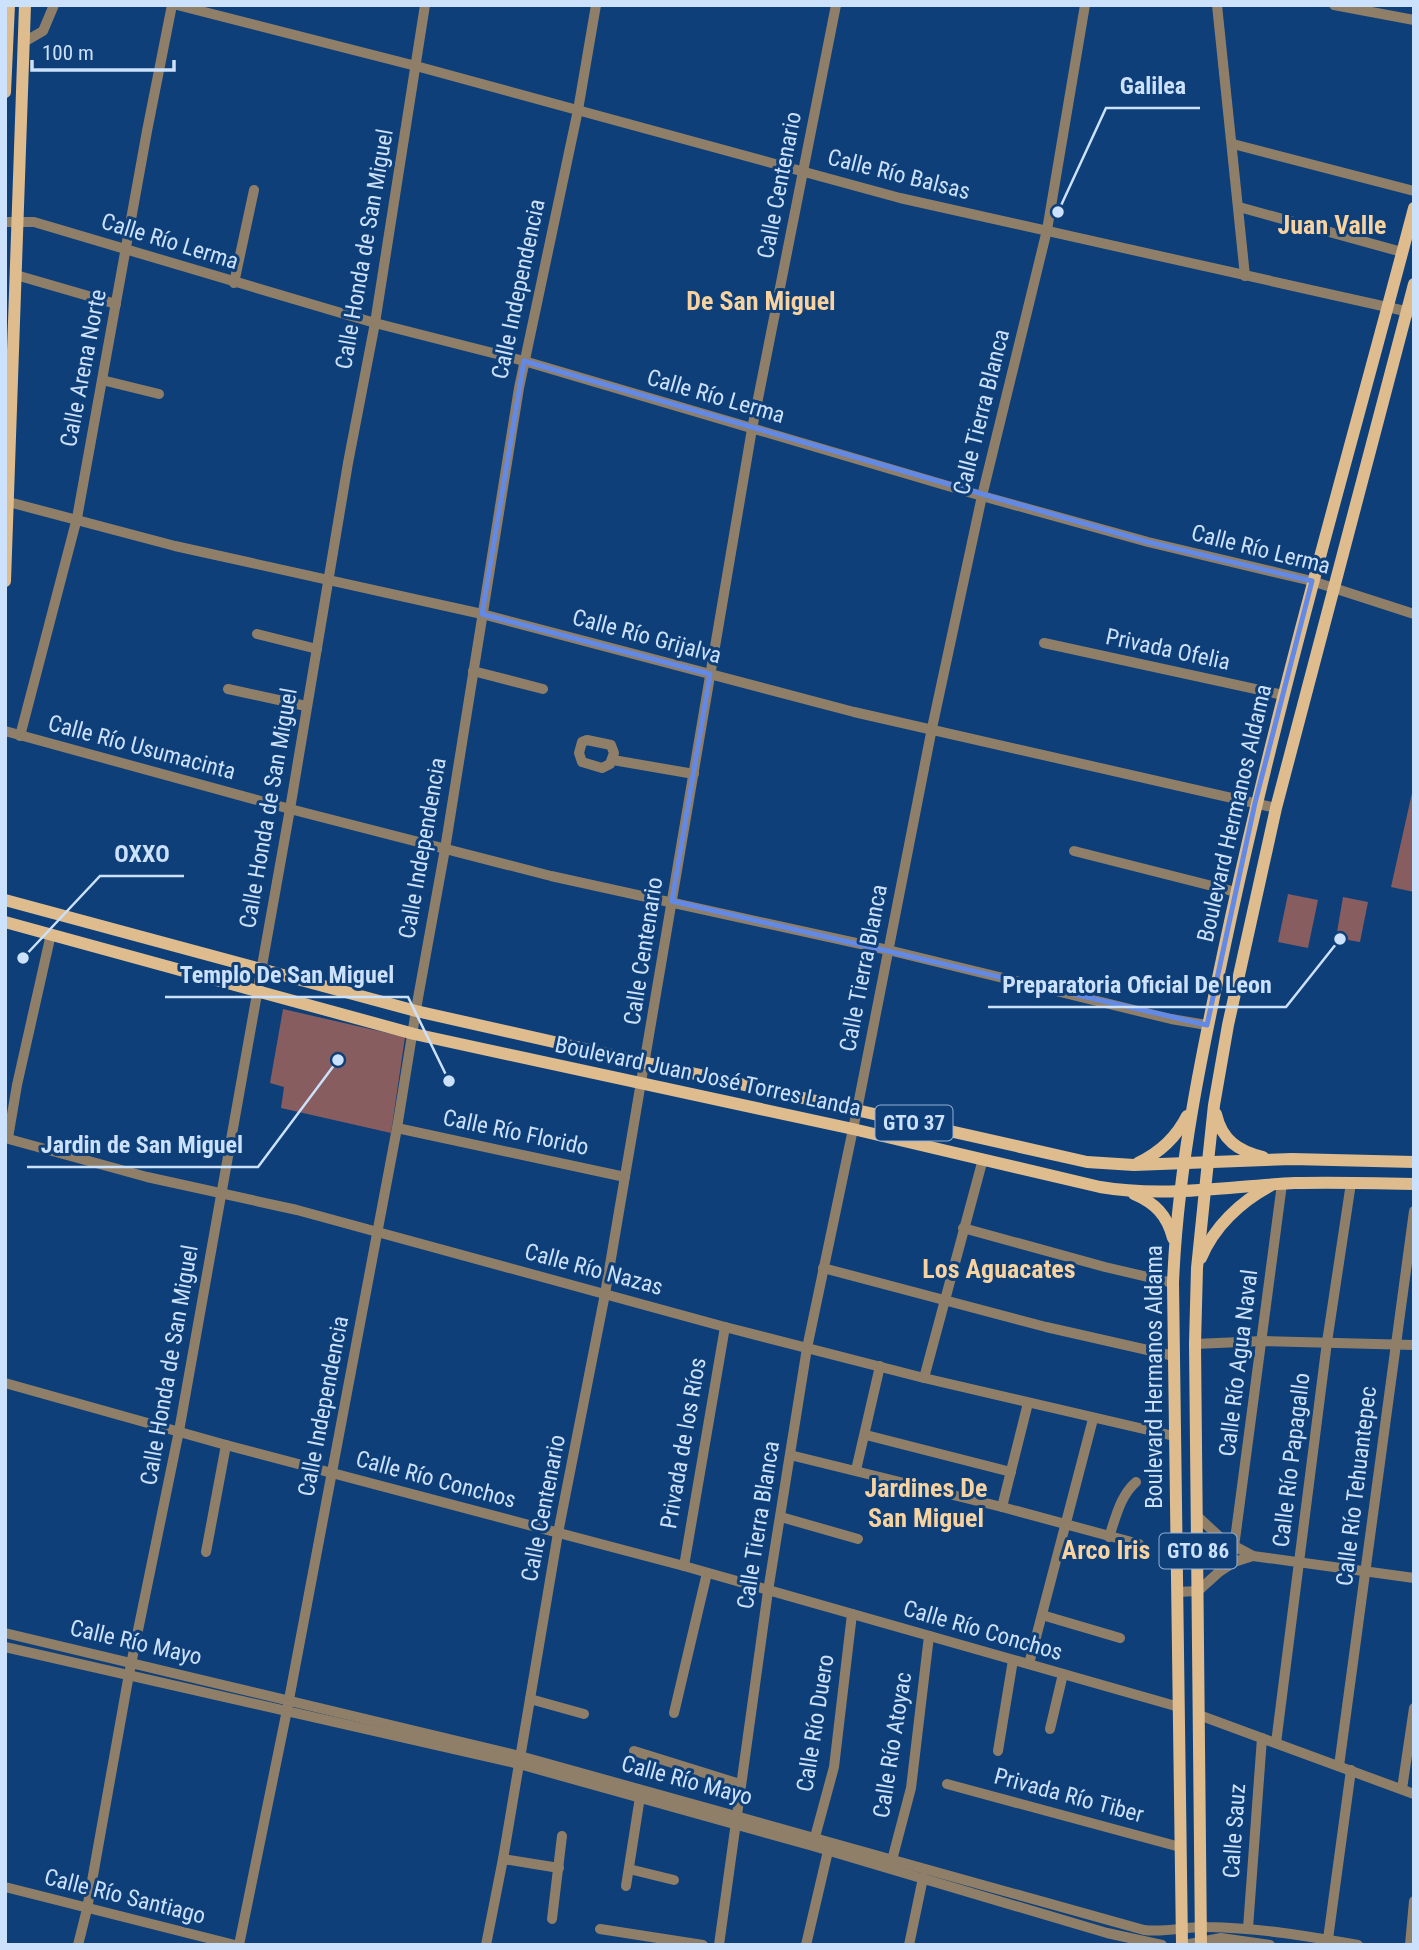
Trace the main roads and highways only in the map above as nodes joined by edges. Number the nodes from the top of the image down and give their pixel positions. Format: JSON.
{"nodes":[{"id":1,"x":9,"y":5,"type":"edge"},
{"id":2,"x":25,"y":5,"type":"edge"},
{"id":3,"x":5,"y":92,"type":"edge"},
{"id":4,"x":1414,"y":208,"type":"edge"},
{"id":5,"x":11,"y":222,"type":"edge"},
{"id":6,"x":1414,"y":285,"type":"edge"},
{"id":7,"x":1410,"y":312,"type":"edge"},
{"id":8,"x":6,"y":502,"type":"edge"},
{"id":9,"x":5,"y":581,"type":"edge"},
{"id":10,"x":5,"y":900,"type":"edge"},
{"id":11,"x":5,"y":922,"type":"edge"},
{"id":12,"x":1193,"y":1099,"type":"junction"},
{"id":13,"x":1214,"y":1105,"type":"junction"},
{"id":14,"x":1281,"y":1160,"type":"junction"},
{"id":15,"x":1414,"y":1162,"type":"edge"},
{"id":16,"x":1184,"y":1163,"type":"junction"},
{"id":17,"x":1208,"y":1163,"type":"junction"},
{"id":18,"x":1134,"y":1165,"type":"junction"},
{"id":19,"x":1414,"y":1184,"type":"edge"},
{"id":20,"x":1277,"y":1185,"type":"junction"},
{"id":21,"x":1205,"y":1190,"type":"junction"},
{"id":22,"x":1128,"y":1191,"type":"junction"},
{"id":23,"x":1180,"y":1191,"type":"junction"},
{"id":24,"x":1174,"y":1241,"type":"junction"},
{"id":25,"x":1198,"y":1268,"type":"junction"},
{"id":26,"x":1201,"y":1937,"type":"edge"},
{"id":27,"x":1183,"y":1945,"type":"edge"}],
"edges":[{"from":1,"to":3,"type":"main road"},
{"from":2,"to":5,"type":"main road"},
{"from":4,"to":12,"type":"main road","name":"Boulevard Hermanos Aldama"},
{"from":5,"to":8,"type":"main road"},
{"from":6,"to":7,"type":"main road","name":"Boulevard Hermanos Aldama"},
{"from":7,"to":13,"type":"main road","name":"Boulevard Hermanos Aldama"},
{"from":8,"to":9,"type":"main road"},
{"from":10,"to":18,"type":"main road","name":"Boulevard Juan José Torres Landa","number":"GTO 37"},
{"from":11,"to":22,"type":"main road","name":"Boulevard Juan José Torres Landa","number":"GTO 37"},
{"from":12,"to":16,"type":"main road","name":"Boulevard Hermanos Aldama"},
{"from":12,"to":18,"type":"main road"},
{"from":13,"to":14,"type":"main road"},
{"from":13,"to":17,"type":"main road","name":"Boulevard Hermanos Aldama"},
{"from":14,"to":15,"type":"main road","name":"Boulevard Juan José Torres Landa","number":"GTO 37"},
{"from":14,"to":17,"type":"main road","name":"Boulevard Juan José Torres Landa","number":"GTO 37"},
{"from":16,"to":17,"type":"main road","name":"Boulevard Juan José Torres Landa","number":"GTO 37"},
{"from":16,"to":18,"type":"main road","name":"Boulevard Juan José Torres Landa","number":"GTO 37"},
{"from":16,"to":23,"type":"main road","name":"Boulevard Hermanos Aldama","number":"GTO 86"},
{"from":17,"to":21,"type":"main road","name":"Boulevard Hermanos Aldama","number":"GTO 86"},
{"from":19,"to":20,"type":"main road","name":"Boulevard Juan José Torres Landa","number":"GTO 37"},
{"from":20,"to":21,"type":"main road","name":"Boulevard Juan José Torres Landa","number":"GTO 37"},
{"from":20,"to":25,"type":"main road"},
{"from":21,"to":23,"type":"main road","name":"Boulevard Juan José Torres Landa","number":"GTO 37"},
{"from":21,"to":25,"type":"main road","name":"Boulevard Hermanos Aldama","number":"GTO 86"},
{"from":22,"to":23,"type":"main road","name":"Boulevard Juan José Torres Landa","number":"GTO 37"},
{"from":22,"to":24,"type":"main road"},
{"from":23,"to":24,"type":"main road","name":"Boulevard Hermanos Aldama","number":"GTO 86"},
{"from":24,"to":27,"type":"main road","name":"Boulevard Hermanos Aldama","number":"GTO 86"},
{"from":25,"to":26,"type":"main road","name":"Boulevard Hermanos Aldama","number":"GTO 86"}]}
